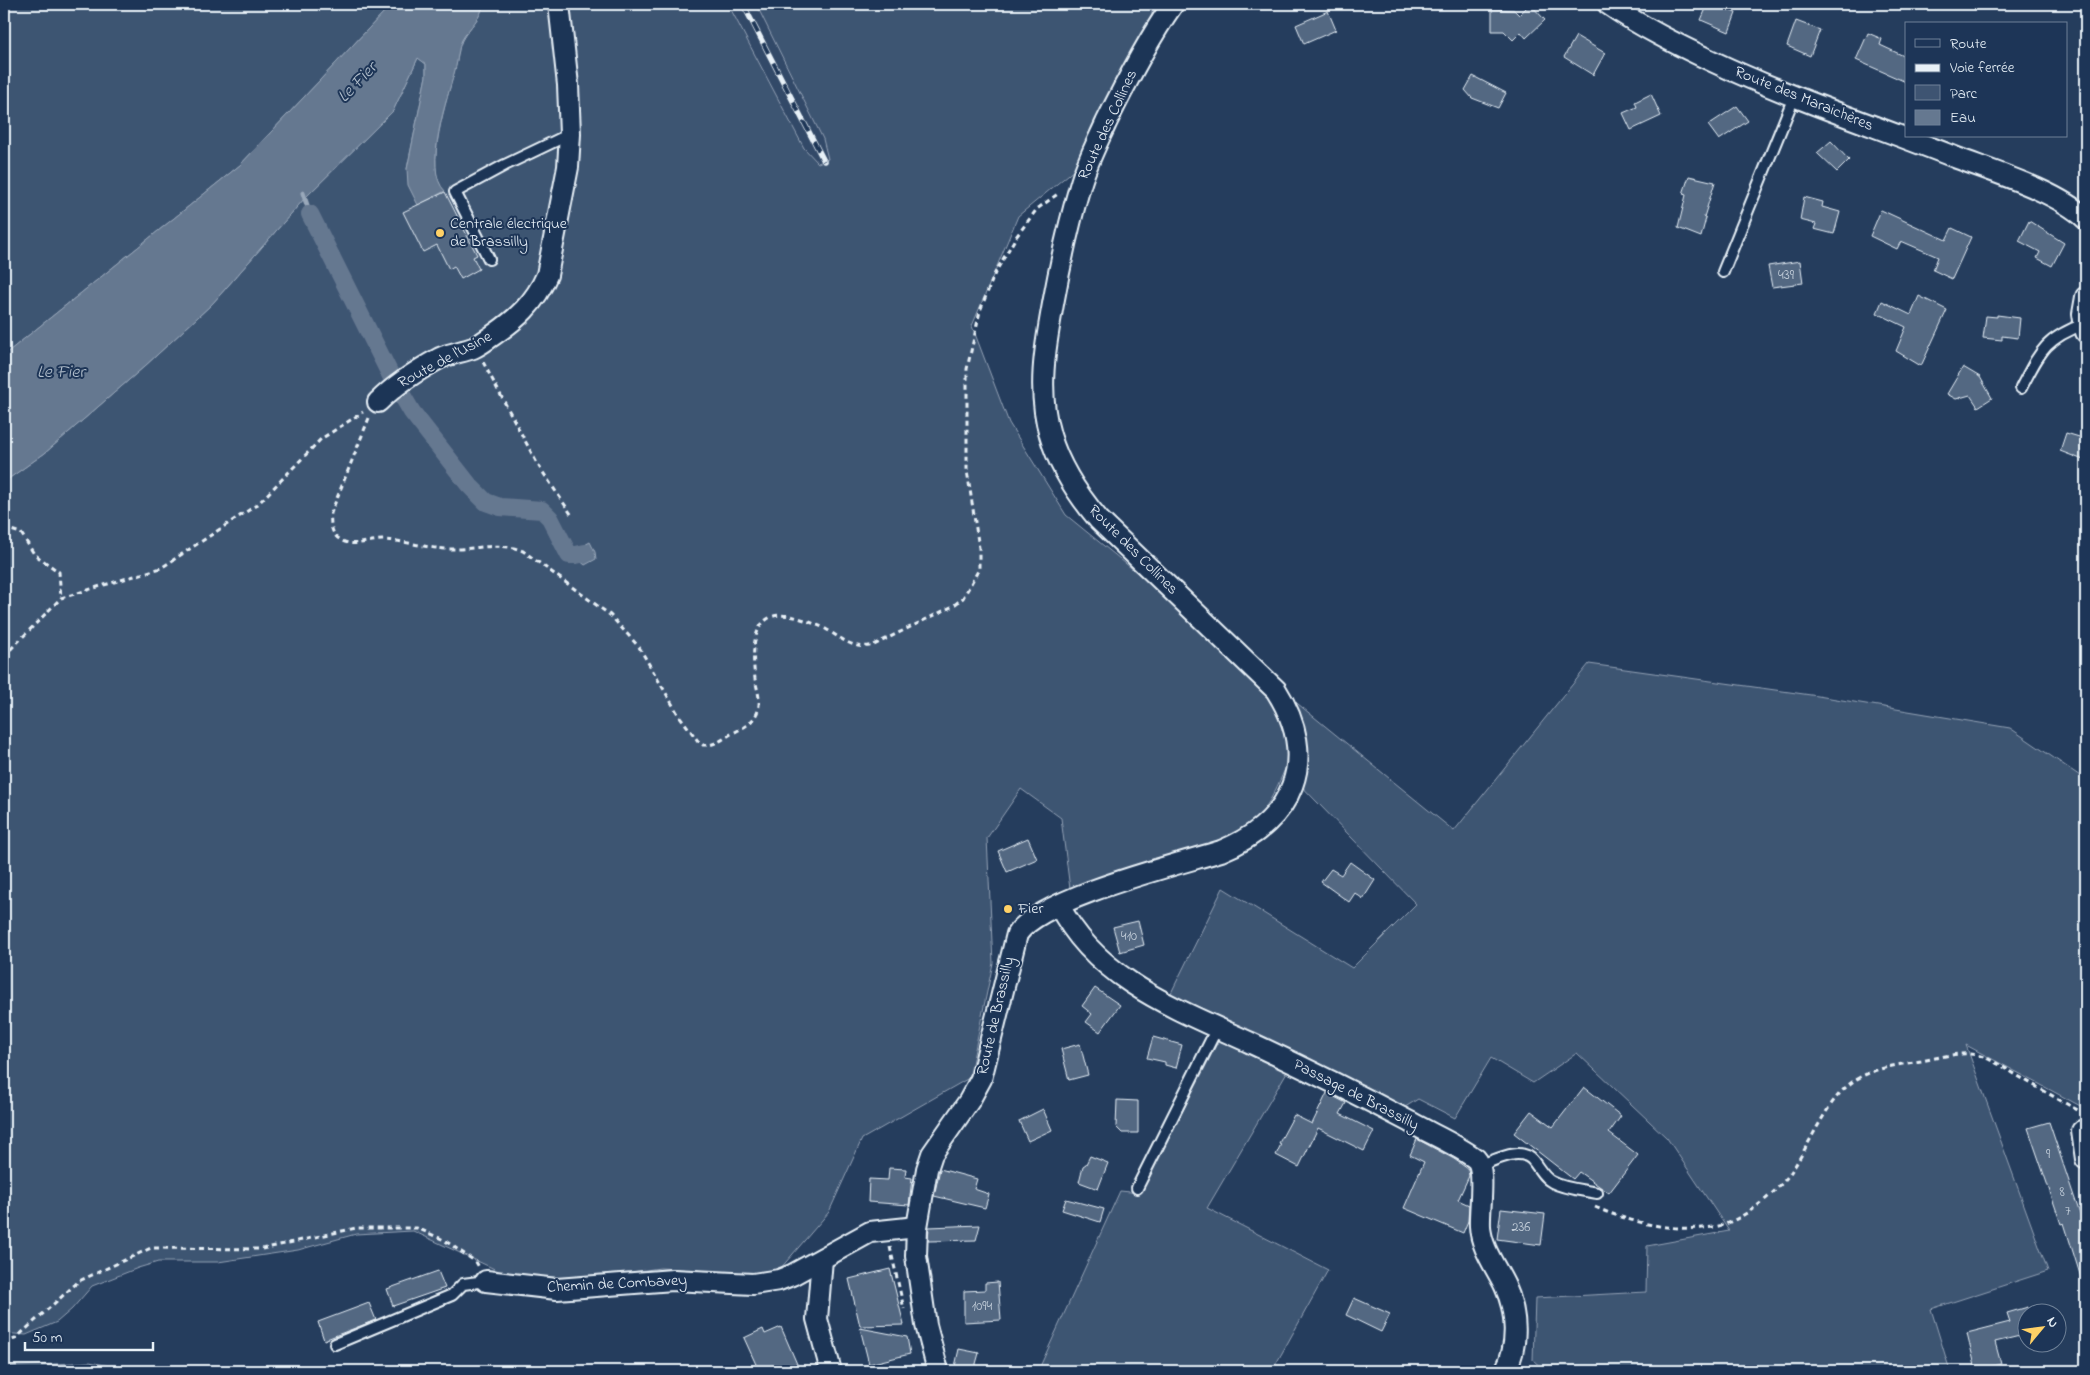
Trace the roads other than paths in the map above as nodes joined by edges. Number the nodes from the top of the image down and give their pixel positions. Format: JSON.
{"nodes":[{"id":1,"x":559,"y":4,"type":"edge"},
{"id":2,"x":1173,"y":4,"type":"edge"},
{"id":3,"x":1608,"y":4,"type":"edge"},
{"id":4,"x":1794,"y":97,"type":"junction"},
{"id":5,"x":570,"y":134,"type":"junction"},
{"id":6,"x":2086,"y":219,"type":"edge"},
{"id":7,"x":489,"y":259,"type":"dead end"},
{"id":8,"x":1723,"y":272,"type":"dead end"},
{"id":9,"x":2086,"y":297,"type":"edge"},
{"id":10,"x":2085,"y":328,"type":"edge"},
{"id":11,"x":2021,"y":388,"type":"dead end"},
{"id":12,"x":390,"y":391,"type":"road end"},
{"id":13,"x":1059,"y":905,"type":"junction"},
{"id":14,"x":1217,"y":1028,"type":"junction"},
{"id":15,"x":2084,"y":1123,"type":"edge"},
{"id":16,"x":2086,"y":1159,"type":"edge"},
{"id":17,"x":1481,"y":1165,"type":"junction"},
{"id":18,"x":1136,"y":1188,"type":"dead end"},
{"id":19,"x":1597,"y":1192,"type":"dead end"},
{"id":20,"x":917,"y":1227,"type":"junction"},
{"id":21,"x":822,"y":1259,"type":"junction"},
{"id":22,"x":486,"y":1281,"type":"joint"},
{"id":23,"x":335,"y":1344,"type":"dead end"},
{"id":24,"x":831,"y":1371,"type":"edge"},
{"id":25,"x":938,"y":1371,"type":"edge"},
{"id":26,"x":1505,"y":1371,"type":"edge"}],
"edges":[{"from":1,"to":5,"type":"street","name":"Route de l'Usine"},
{"from":2,"to":13,"type":"street","name":"Route des Collines"},
{"from":3,"to":4,"type":"street","name":"Route des Maraichères"},
{"from":4,"to":6,"type":"street","name":"Route des Maraichères"},
{"from":4,"to":8,"type":"lane"},
{"from":5,"to":7,"type":"lane"},
{"from":5,"to":12,"type":"street","name":"Route de l'Usine"},
{"from":9,"to":10,"type":"street"},
{"from":10,"to":11,"type":"lane"},
{"from":13,"to":14,"type":"street","name":"Passage de Brassilly"},
{"from":13,"to":20,"type":"street","name":"Route de Brassilly"},
{"from":14,"to":17,"type":"street","name":"Passage de Brassilly"},
{"from":14,"to":18,"type":"lane"},
{"from":15,"to":16,"type":"street"},
{"from":17,"to":19,"type":"lane"},
{"from":17,"to":26,"type":"street"},
{"from":20,"to":21,"type":"street","name":"Chemin de Combavey"},
{"from":20,"to":25,"type":"street","name":"Route de Brassilly"},
{"from":21,"to":22,"type":"street","name":"Chemin de Combavey"},
{"from":21,"to":24,"type":"street"},
{"from":22,"to":23,"type":"lane"}]}
